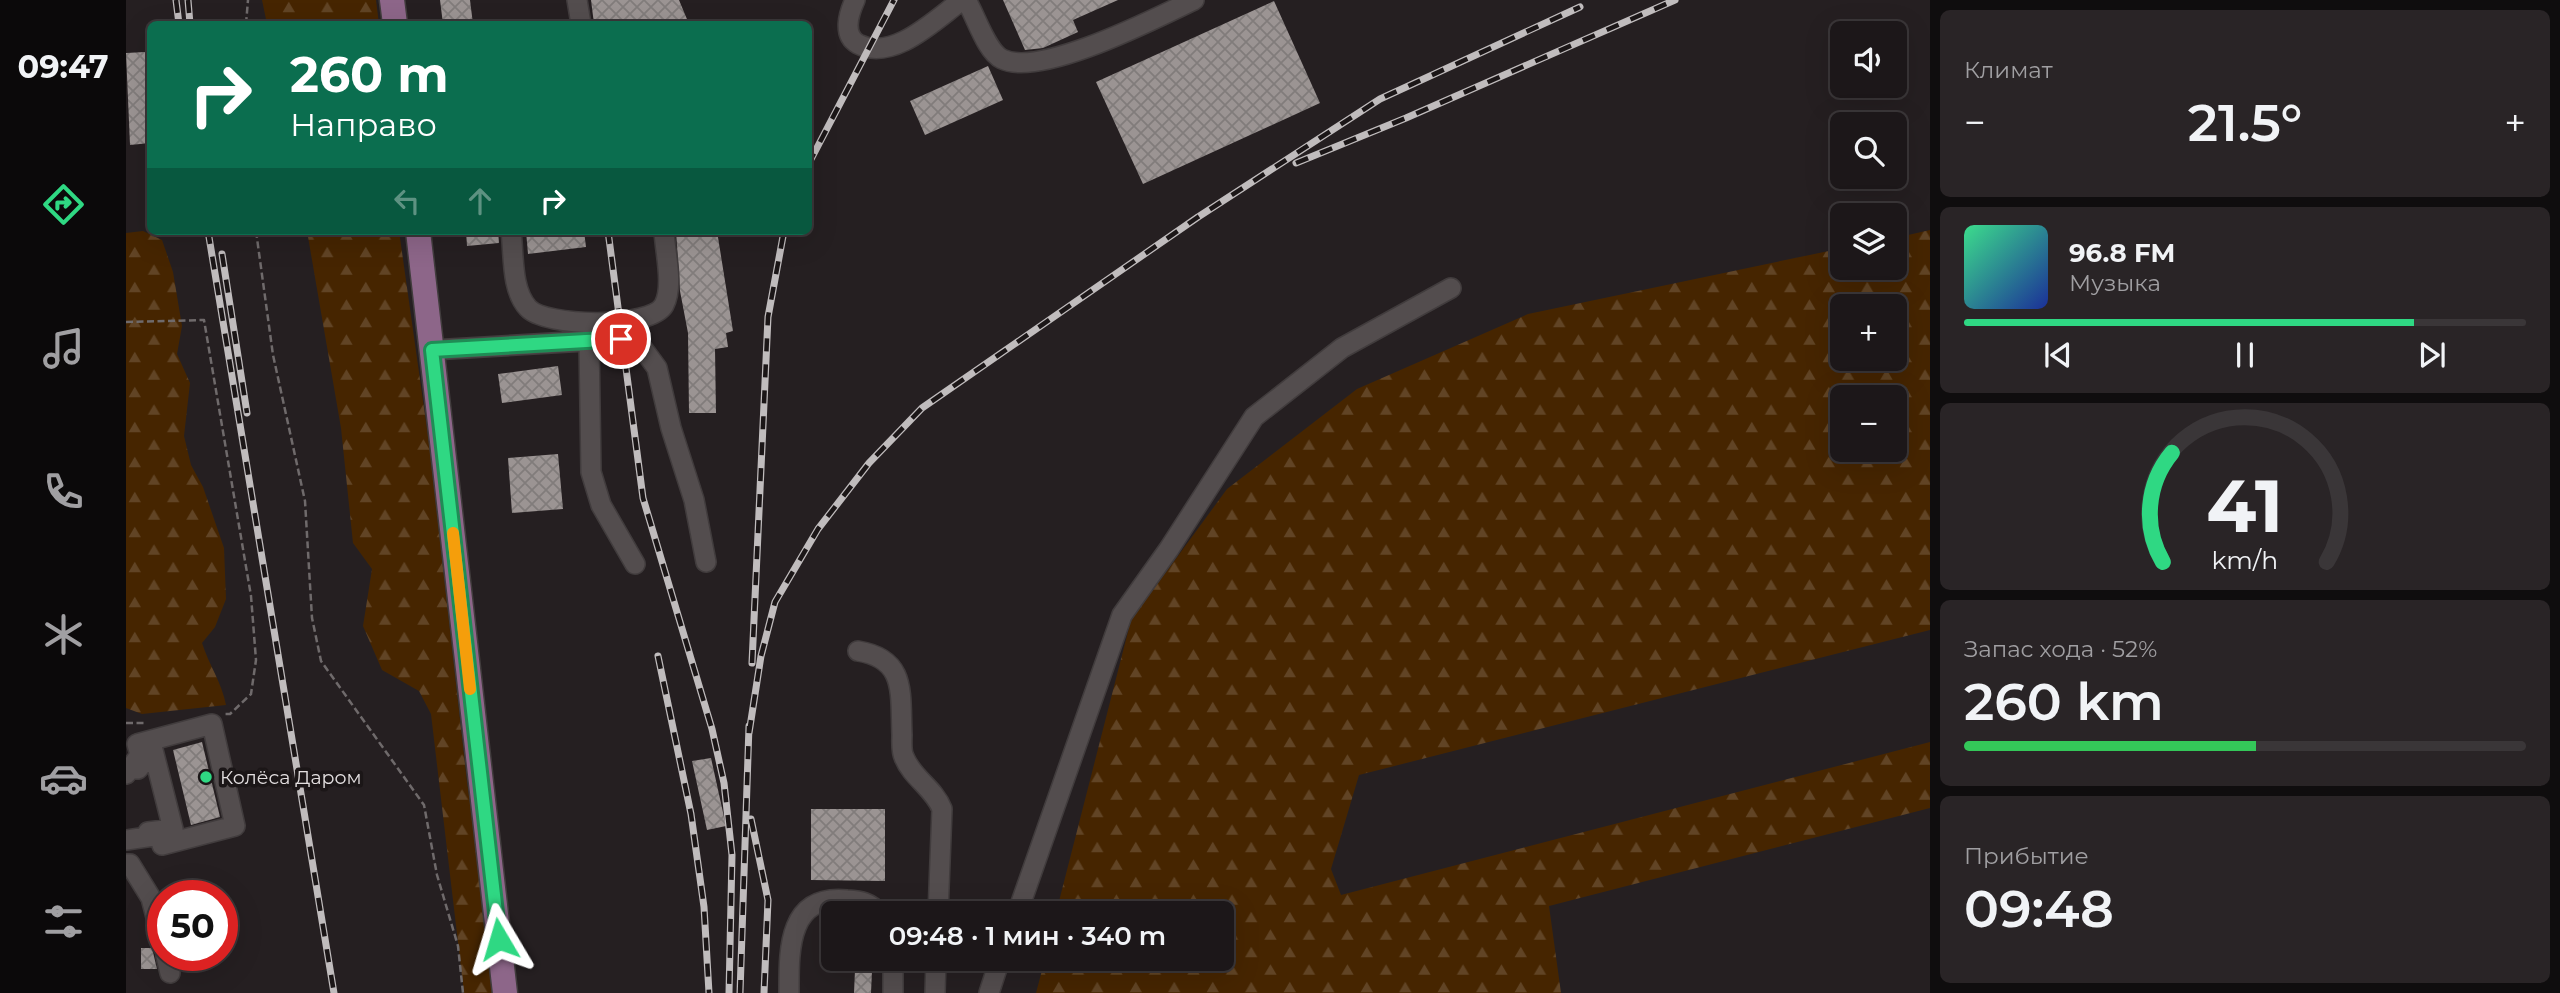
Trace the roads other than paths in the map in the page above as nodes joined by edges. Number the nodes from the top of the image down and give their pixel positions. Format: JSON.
{"nodes":[{"id":1,"x":392,"y":0,"type":"edge"},
{"id":2,"x":578,"y":0,"type":"edge"},
{"id":3,"x":855,"y":0,"type":"edge"},
{"id":4,"x":964,"y":0,"type":"edge"},
{"id":5,"x":1194,"y":0,"type":"edge"},
{"id":6,"x":395,"y":21,"type":"edge"},
{"id":7,"x":581,"y":21,"type":"edge"},
{"id":8,"x":418,"y":235,"type":"edge"},
{"id":9,"x":511,"y":235,"type":"edge"},
{"id":10,"x":664,"y":235,"type":"edge"},
{"id":11,"x":1451,"y":288,"type":"dead end"},
{"id":12,"x":589,"y":341,"type":"junction"},
{"id":13,"x":432,"y":350,"type":"junction"},
{"id":14,"x":706,"y":562,"type":"dead end"},
{"id":15,"x":635,"y":564,"type":"dead end"},
{"id":16,"x":858,"y":651,"type":"dead end"},
{"id":17,"x":126,"y":774,"type":"edge"},
{"id":18,"x":126,"y":783,"type":"edge"},
{"id":19,"x":126,"y":835,"type":"edge"},
{"id":20,"x":126,"y":840,"type":"edge"},
{"id":21,"x":126,"y":864,"type":"edge"},
{"id":22,"x":147,"y":892,"type":"edge"},
{"id":23,"x":831,"y":901,"type":"edge"},
{"id":24,"x":852,"y":901,"type":"edge"},
{"id":25,"x":939,"y":901,"type":"edge"},
{"id":26,"x":1022,"y":901,"type":"edge"},
{"id":27,"x":821,"y":903,"type":"edge"},
{"id":28,"x":893,"y":971,"type":"edge"},
{"id":29,"x":936,"y":971,"type":"edge"},
{"id":30,"x":996,"y":971,"type":"edge"},
{"id":31,"x":505,"y":993,"type":"edge"},
{"id":32,"x":789,"y":993,"type":"edge"},
{"id":33,"x":893,"y":993,"type":"edge"},
{"id":34,"x":935,"y":993,"type":"edge"},
{"id":35,"x":989,"y":993,"type":"edge"}],
"edges":[{"from":1,"to":6,"type":"main road"},
{"from":2,"to":7,"type":"street"},
{"from":3,"to":4,"type":"street"},
{"from":4,"to":5,"type":"street"},
{"from":8,"to":13,"type":"main road"},
{"from":9,"to":10,"type":"street"},
{"from":11,"to":26,"type":"street"},
{"from":12,"to":13,"type":"street"},
{"from":12,"to":14,"type":"street"},
{"from":12,"to":15,"type":"street"},
{"from":13,"to":31,"type":"main road"},
{"from":16,"to":25,"type":"street"},
{"from":17,"to":20,"type":"street"},
{"from":18,"to":19,"type":"street"},
{"from":21,"to":22,"type":"street"},
{"from":23,"to":24,"type":"street"},
{"from":27,"to":32,"type":"street"},
{"from":28,"to":33,"type":"street"},
{"from":29,"to":34,"type":"street"},
{"from":30,"to":35,"type":"street"}]}
